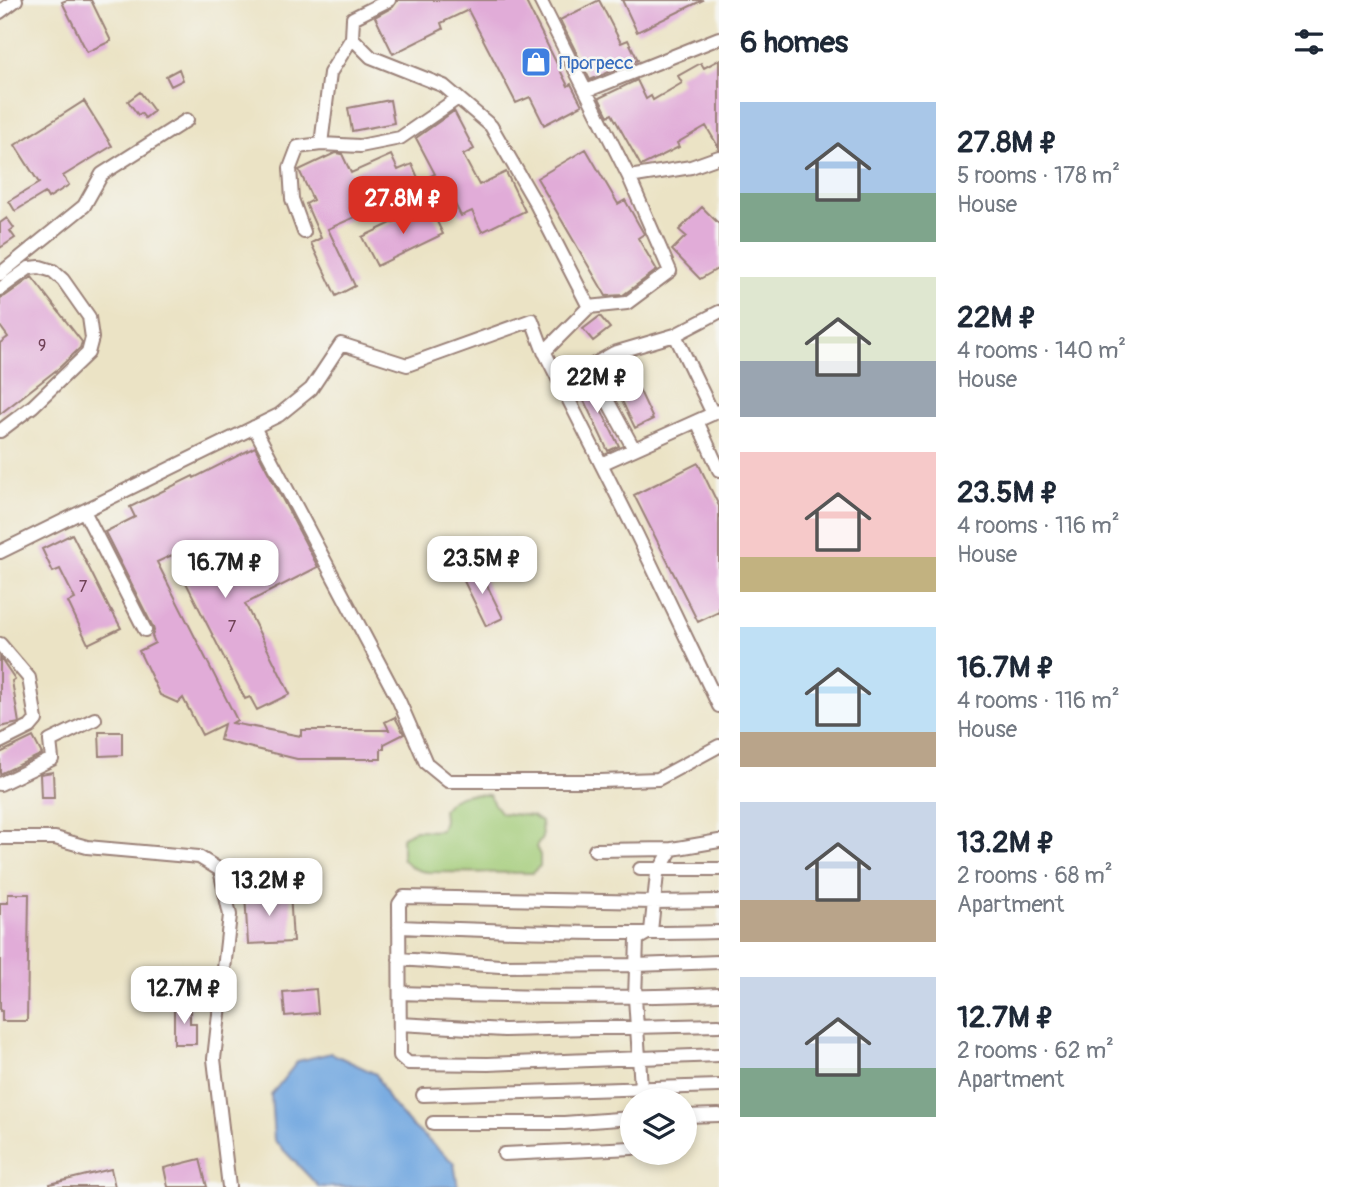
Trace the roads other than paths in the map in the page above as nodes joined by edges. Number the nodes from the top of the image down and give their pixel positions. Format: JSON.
{"nodes":[{"id":1,"x":16,"y":0,"type":"edge"},
{"id":2,"x":389,"y":0,"type":"edge"},
{"id":3,"x":540,"y":0,"type":"edge"},
{"id":4,"x":0,"y":12,"type":"edge"},
{"id":5,"x":352,"y":38,"type":"junction"},
{"id":6,"x":719,"y":38,"type":"edge"},
{"id":7,"x":586,"y":91,"type":"junction"},
{"id":8,"x":458,"y":98,"type":"junction"},
{"id":9,"x":187,"y":120,"type":"dead end"},
{"id":10,"x":321,"y":144,"type":"junction"},
{"id":11,"x":719,"y":158,"type":"edge"},
{"id":12,"x":629,"y":177,"type":"junction"},
{"id":13,"x":304,"y":232,"type":"dead end"},
{"id":14,"x":0,"y":274,"type":"edge"},
{"id":15,"x":0,"y":289,"type":"edge"},
{"id":16,"x":590,"y":307,"type":"junction"},
{"id":17,"x":719,"y":312,"type":"edge"},
{"id":18,"x":675,"y":335,"type":"junction"},
{"id":19,"x":544,"y":352,"type":"junction"},
{"id":20,"x":716,"y":412,"type":"edge"},
{"id":21,"x":697,"y":421,"type":"junction"},
{"id":22,"x":254,"y":427,"type":"junction"},
{"id":23,"x":0,"y":431,"type":"edge"},
{"id":24,"x":634,"y":449,"type":"junction"},
{"id":25,"x":601,"y":464,"type":"junction"},
{"id":26,"x":719,"y":470,"type":"edge"},
{"id":27,"x":84,"y":511,"type":"junction"},
{"id":28,"x":0,"y":552,"type":"edge"},
{"id":29,"x":145,"y":630,"type":"dead end"},
{"id":30,"x":0,"y":645,"type":"edge"},
{"id":31,"x":718,"y":699,"type":"edge"},
{"id":32,"x":95,"y":719,"type":"dead end"},
{"id":33,"x":0,"y":742,"type":"edge"},
{"id":34,"x":719,"y":746,"type":"edge"},
{"id":35,"x":0,"y":784,"type":"edge"},
{"id":36,"x":0,"y":838,"type":"edge"},
{"id":37,"x":719,"y":841,"type":"edge"},
{"id":38,"x":672,"y":849,"type":"junction"},
{"id":39,"x":594,"y":850,"type":"dead end"},
{"id":40,"x":639,"y":869,"type":"dead end"},
{"id":41,"x":660,"y":869,"type":"junction"},
{"id":42,"x":719,"y":869,"type":"edge"},
{"id":43,"x":719,"y":901,"type":"edge"},
{"id":44,"x":654,"y":902,"type":"junction"},
{"id":45,"x":399,"y":928,"type":"junction"},
{"id":46,"x":719,"y":932,"type":"edge"},
{"id":47,"x":646,"y":934,"type":"junction"},
{"id":48,"x":400,"y":959,"type":"junction"},
{"id":49,"x":719,"y":962,"type":"edge"},
{"id":50,"x":636,"y":965,"type":"junction"},
{"id":51,"x":400,"y":993,"type":"junction"},
{"id":52,"x":719,"y":994,"type":"edge"},
{"id":53,"x":635,"y":998,"type":"junction"},
{"id":54,"x":400,"y":1024,"type":"junction"},
{"id":55,"x":719,"y":1025,"type":"edge"},
{"id":56,"x":637,"y":1028,"type":"junction"},
{"id":57,"x":719,"y":1055,"type":"edge"},
{"id":58,"x":639,"y":1058,"type":"junction"},
{"id":59,"x":719,"y":1086,"type":"edge"},
{"id":60,"x":641,"y":1088,"type":"edge"},
{"id":61,"x":697,"y":1088,"type":"edge"},
{"id":62,"x":620,"y":1094,"type":"edge"},
{"id":63,"x":423,"y":1095,"type":"dead end"},
{"id":64,"x":719,"y":1115,"type":"edge"},
{"id":65,"x":697,"y":1116,"type":"edge"},
{"id":66,"x":620,"y":1119,"type":"edge"},
{"id":67,"x":433,"y":1124,"type":"dead end"},
{"id":68,"x":620,"y":1149,"type":"edge"},
{"id":69,"x":504,"y":1154,"type":"dead end"},
{"id":70,"x":229,"y":1187,"type":"edge"}],
"edges":[{"from":1,"to":4,"type":"street"},
{"from":2,"to":5,"type":"street"},
{"from":3,"to":7,"type":"street"},
{"from":5,"to":8,"type":"street"},
{"from":5,"to":10,"type":"street"},
{"from":6,"to":7,"type":"street"},
{"from":7,"to":12,"type":"street"},
{"from":8,"to":10,"type":"street"},
{"from":8,"to":16,"type":"street"},
{"from":9,"to":14,"type":"street"},
{"from":10,"to":13,"type":"street"},
{"from":11,"to":12,"type":"street"},
{"from":12,"to":16,"type":"street"},
{"from":15,"to":23,"type":"street"},
{"from":16,"to":19,"type":"street"},
{"from":17,"to":18,"type":"street"},
{"from":18,"to":20,"type":"street"},
{"from":18,"to":24,"type":"street"},
{"from":19,"to":22,"type":"street"},
{"from":19,"to":25,"type":"street"},
{"from":20,"to":21,"type":"street"},
{"from":21,"to":24,"type":"street"},
{"from":21,"to":26,"type":"street"},
{"from":22,"to":27,"type":"street"},
{"from":22,"to":34,"type":"street"},
{"from":24,"to":25,"type":"street"},
{"from":25,"to":31,"type":"street"},
{"from":27,"to":28,"type":"street"},
{"from":27,"to":29,"type":"street"},
{"from":30,"to":33,"type":"street"},
{"from":32,"to":35,"type":"street"},
{"from":36,"to":70,"type":"street"},
{"from":37,"to":38,"type":"street"},
{"from":38,"to":39,"type":"street"},
{"from":38,"to":41,"type":"street"},
{"from":40,"to":41,"type":"street"},
{"from":41,"to":42,"type":"street"},
{"from":41,"to":44,"type":"street"},
{"from":43,"to":44,"type":"street"},
{"from":44,"to":45,"type":"street"},
{"from":44,"to":47,"type":"street"},
{"from":45,"to":47,"type":"street"},
{"from":45,"to":48,"type":"street"},
{"from":46,"to":47,"type":"street"},
{"from":47,"to":50,"type":"street"},
{"from":48,"to":50,"type":"street"},
{"from":48,"to":51,"type":"street"},
{"from":49,"to":50,"type":"street"},
{"from":50,"to":53,"type":"street"},
{"from":51,"to":53,"type":"street"},
{"from":51,"to":54,"type":"street"},
{"from":52,"to":53,"type":"street"},
{"from":53,"to":56,"type":"street"},
{"from":54,"to":56,"type":"street"},
{"from":54,"to":58,"type":"street"},
{"from":55,"to":56,"type":"street"},
{"from":56,"to":58,"type":"street"},
{"from":57,"to":58,"type":"street"},
{"from":58,"to":60,"type":"street"},
{"from":59,"to":61,"type":"street"},
{"from":62,"to":63,"type":"street"},
{"from":64,"to":65,"type":"street"},
{"from":66,"to":67,"type":"street"},
{"from":68,"to":69,"type":"street"}]}
